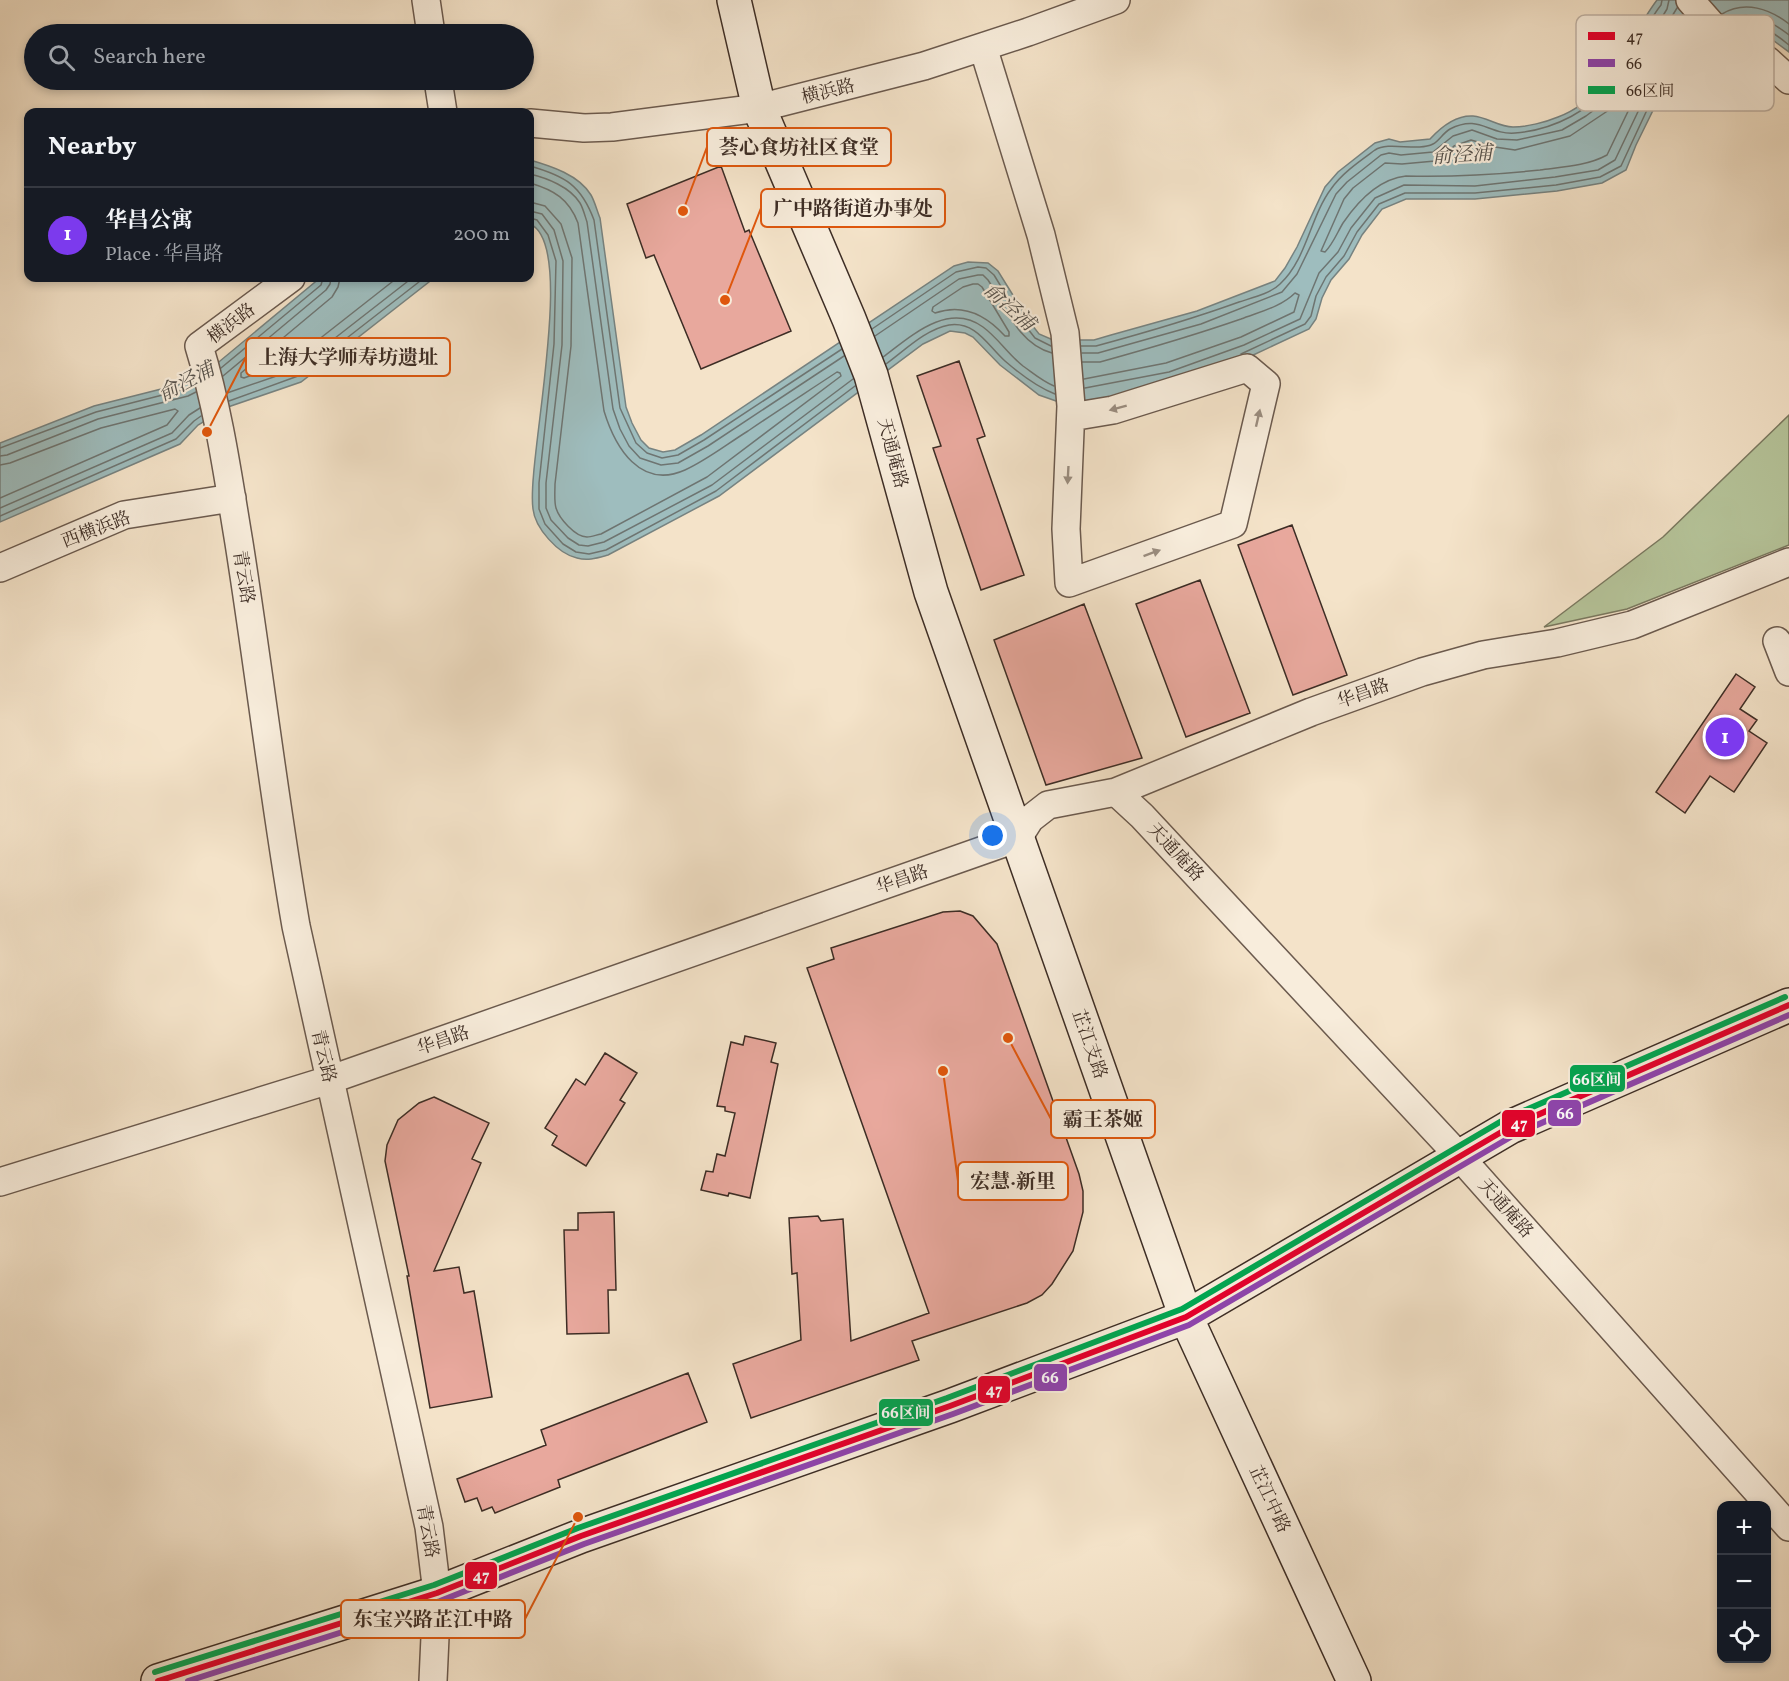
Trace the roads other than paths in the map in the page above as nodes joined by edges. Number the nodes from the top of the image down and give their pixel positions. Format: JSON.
{"nodes":[{"id":1,"x":426,"y":0,"type":"edge"},
{"id":2,"x":734,"y":0,"type":"edge"},
{"id":3,"x":1116,"y":0,"type":"edge"},
{"id":4,"x":1690,"y":0,"type":"edge"},
{"id":5,"x":1703,"y":15,"type":"edge"},
{"id":6,"x":430,"y":24,"type":"edge"},
{"id":7,"x":983,"y":47,"type":"junction"},
{"id":8,"x":1774,"y":66,"type":"edge"},
{"id":9,"x":1789,"y":80,"type":"edge"},
{"id":10,"x":440,"y":90,"type":"edge"},
{"id":11,"x":442,"y":108,"type":"edge"},
{"id":12,"x":759,"y":108,"type":"junction"},
{"id":13,"x":534,"y":123,"type":"edge"},
{"id":14,"x":286,"y":282,"type":"edge"},
{"id":15,"x":201,"y":352,"type":"joint"},
{"id":16,"x":1071,"y":411,"type":"junction"},
{"id":17,"x":232,"y":498,"type":"junction"},
{"id":18,"x":1789,"y":562,"type":"edge"},
{"id":19,"x":0,"y":568,"type":"edge"},
{"id":20,"x":1778,"y":641,"type":"dead end"},
{"id":21,"x":1789,"y":672,"type":"edge"},
{"id":22,"x":1116,"y":792,"type":"junction"},
{"id":23,"x":1018,"y":838,"type":"junction"},
{"id":24,"x":1789,"y":1005,"type":"edge"},
{"id":25,"x":329,"y":1080,"type":"junction"},
{"id":26,"x":1459,"y":1156,"type":"junction"},
{"id":27,"x":0,"y":1182,"type":"edge"},
{"id":28,"x":1186,"y":1317,"type":"junction"},
{"id":29,"x":1789,"y":1527,"type":"edge"},
{"id":30,"x":438,"y":1593,"type":"junction"},
{"id":31,"x":158,"y":1681,"type":"edge"},
{"id":32,"x":434,"y":1681,"type":"edge"},
{"id":33,"x":1354,"y":1681,"type":"edge"}],
"edges":[{"from":1,"to":6,"type":"street"},
{"from":2,"to":12,"type":"street"},
{"from":3,"to":7,"type":"street","name":"横浜路"},
{"from":4,"to":5,"type":"street"},
{"from":7,"to":12,"type":"street","name":"横浜路"},
{"from":7,"to":16,"type":"street"},
{"from":8,"to":9,"type":"street"},
{"from":10,"to":11,"type":"street"},
{"from":12,"to":13,"type":"street","name":"横浜路"},
{"from":12,"to":23,"type":"street","name":"天通庵路"},
{"from":14,"to":15,"type":"street","name":"横浜路"},
{"from":15,"to":17,"type":"street","name":"青云路"},
{"from":16,"to":16,"type":"street","one_way":true},
{"from":17,"to":19,"type":"street","name":"西横浜路"},
{"from":17,"to":25,"type":"street","name":"青云路"},
{"from":18,"to":22,"type":"street","name":"华昌路"},
{"from":20,"to":21,"type":"street"},
{"from":22,"to":23,"type":"street","name":"华昌路"},
{"from":22,"to":26,"type":"street","name":"天通庵路"},
{"from":23,"to":25,"type":"street","name":"华昌路"},
{"from":23,"to":28,"type":"street","name":"芷江支路"},
{"from":24,"to":26,"type":"street"},
{"from":25,"to":27,"type":"street","name":"华昌路"},
{"from":25,"to":30,"type":"street","name":"青云路"},
{"from":26,"to":28,"type":"street"},
{"from":26,"to":29,"type":"street","name":"天通庵路"},
{"from":28,"to":30,"type":"street"},
{"from":28,"to":33,"type":"street","name":"芷江中路"},
{"from":30,"to":31,"type":"street"},
{"from":30,"to":32,"type":"street","name":"青云路"}]}
